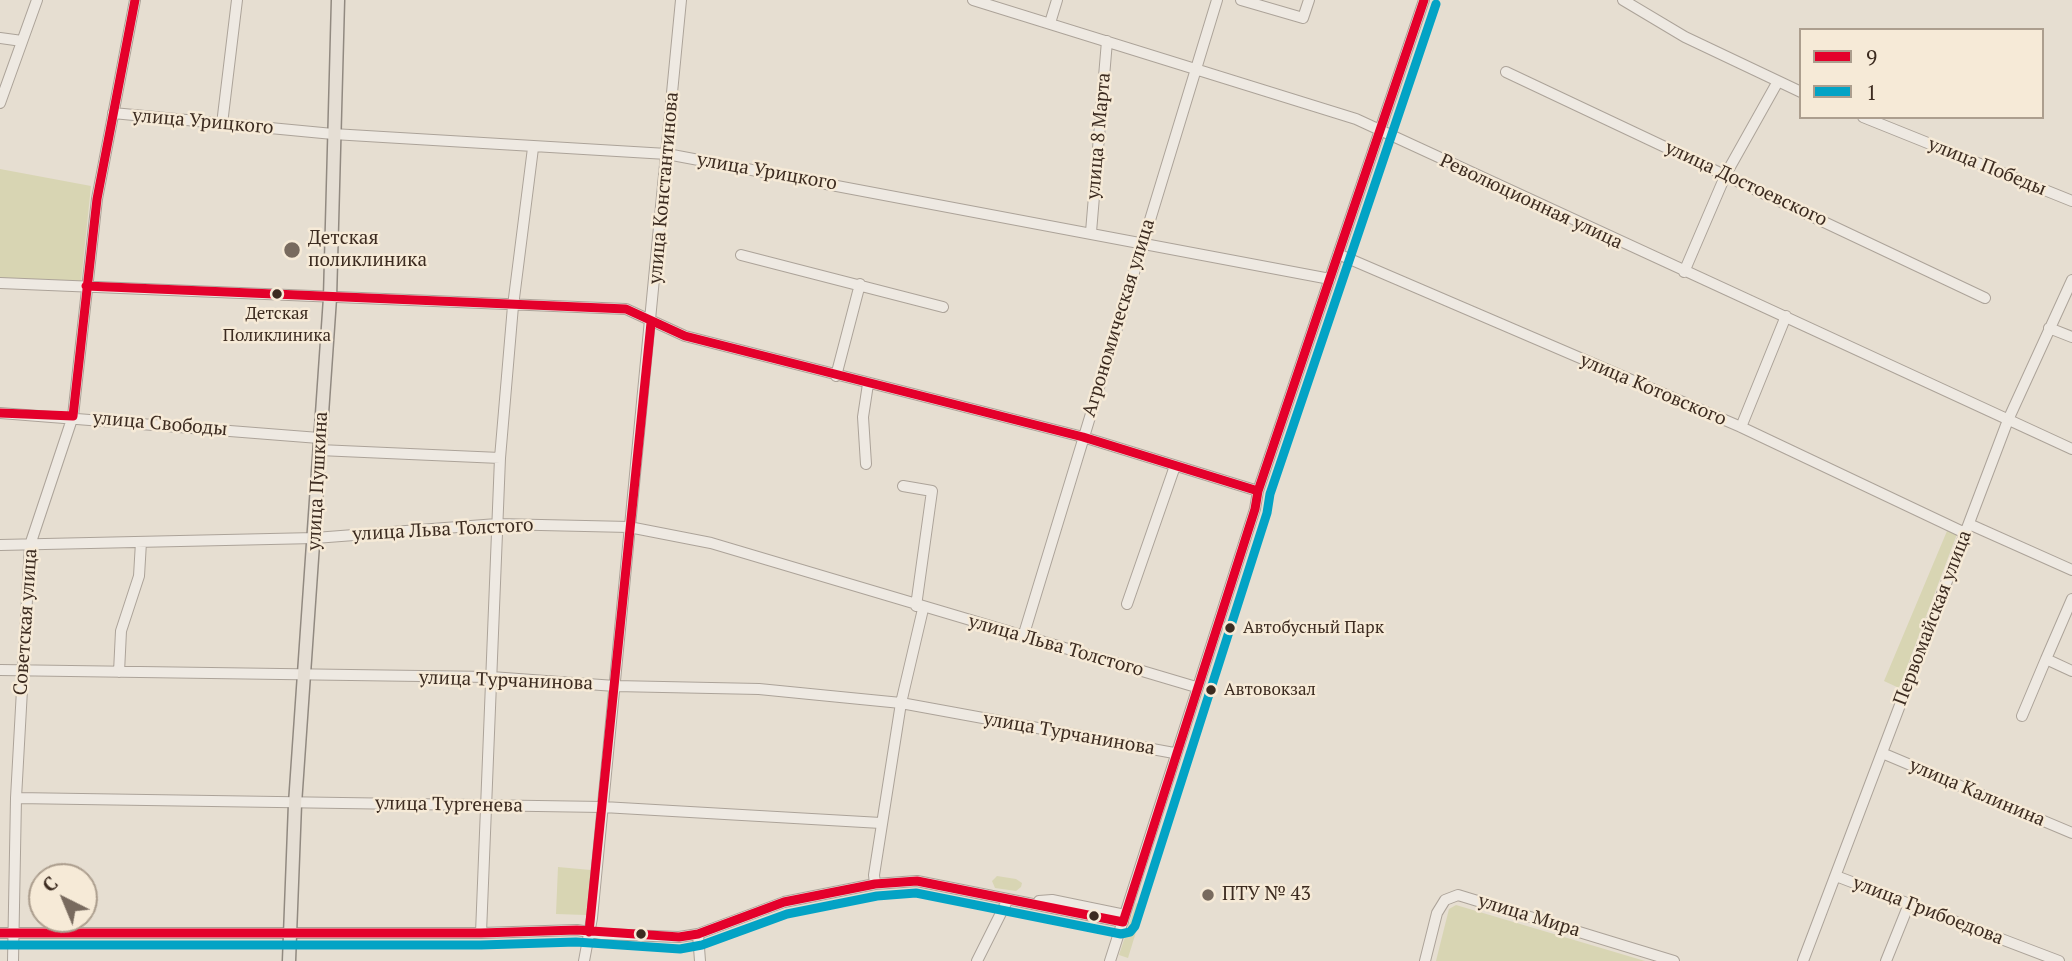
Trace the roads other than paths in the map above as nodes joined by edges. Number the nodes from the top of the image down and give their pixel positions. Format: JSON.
{"nodes":[{"id":1,"x":37,"y":0,"type":"edge"},
{"id":2,"x":135,"y":0,"type":"edge"},
{"id":3,"x":237,"y":0,"type":"edge"},
{"id":4,"x":338,"y":0,"type":"edge"},
{"id":5,"x":681,"y":0,"type":"edge"},
{"id":6,"x":973,"y":0,"type":"edge"},
{"id":7,"x":1057,"y":0,"type":"edge"},
{"id":8,"x":1217,"y":0,"type":"edge"},
{"id":9,"x":1241,"y":0,"type":"edge"},
{"id":10,"x":1309,"y":0,"type":"edge"},
{"id":11,"x":1424,"y":0,"type":"edge"},
{"id":12,"x":1623,"y":0,"type":"edge"},
{"id":13,"x":1050,"y":23,"type":"junction"},
{"id":14,"x":0,"y":38,"type":"edge"},
{"id":15,"x":22,"y":41,"type":"junction"},
{"id":16,"x":1107,"y":41,"type":"junction"},
{"id":17,"x":1196,"y":67,"type":"junction"},
{"id":18,"x":1506,"y":72,"type":"dead end"},
{"id":19,"x":1777,"y":83,"type":"junction"},
{"id":20,"x":1799,"y":91,"type":"edge"},
{"id":21,"x":0,"y":103,"type":"edge"},
{"id":22,"x":113,"y":113,"type":"junction"},
{"id":23,"x":1868,"y":119,"type":"edge"},
{"id":24,"x":222,"y":124,"type":"junction"},
{"id":25,"x":1378,"y":131,"type":"junction"},
{"id":26,"x":333,"y":134,"type":"junction"},
{"id":27,"x":533,"y":148,"type":"junction"},
{"id":28,"x":667,"y":153,"type":"junction"},
{"id":29,"x":1726,"y":174,"type":"junction"},
{"id":30,"x":2072,"y":201,"type":"edge"},
{"id":31,"x":1091,"y":232,"type":"junction"},
{"id":32,"x":1143,"y":241,"type":"junction"},
{"id":33,"x":1338,"y":254,"type":"junction"},
{"id":34,"x":741,"y":255,"type":"dead end"},
{"id":35,"x":1684,"y":271,"type":"junction"},
{"id":36,"x":1330,"y":279,"type":"junction"},
{"id":37,"x":2072,"y":280,"type":"edge"},
{"id":38,"x":0,"y":284,"type":"edge"},
{"id":39,"x":860,"y":284,"type":"junction"},
{"id":40,"x":86,"y":286,"type":"junction"},
{"id":41,"x":330,"y":298,"type":"junction"},
{"id":42,"x":1985,"y":298,"type":"dead end"},
{"id":43,"x":513,"y":306,"type":"junction"},
{"id":44,"x":943,"y":307,"type":"dead end"},
{"id":45,"x":1786,"y":316,"type":"junction"},
{"id":46,"x":651,"y":323,"type":"junction"},
{"id":47,"x":2049,"y":328,"type":"junction"},
{"id":48,"x":2072,"y":337,"type":"edge"},
{"id":49,"x":836,"y":376,"type":"junction"},
{"id":50,"x":868,"y":384,"type":"junction"},
{"id":51,"x":0,"y":413,"type":"edge"},
{"id":52,"x":73,"y":416,"type":"junction"},
{"id":53,"x":2008,"y":420,"type":"junction"},
{"id":54,"x":1741,"y":427,"type":"junction"},
{"id":55,"x":1083,"y":437,"type":"junction"},
{"id":56,"x":319,"y":444,"type":"junction"},
{"id":57,"x":2072,"y":449,"type":"edge"},
{"id":58,"x":500,"y":458,"type":"junction"},
{"id":59,"x":866,"y":464,"type":"dead end"},
{"id":60,"x":1175,"y":466,"type":"junction"},
{"id":61,"x":903,"y":486,"type":"dead end"},
{"id":62,"x":1258,"y":491,"type":"junction"},
{"id":63,"x":497,"y":524,"type":"junction"},
{"id":64,"x":629,"y":527,"type":"junction"},
{"id":65,"x":1967,"y":528,"type":"junction"},
{"id":66,"x":315,"y":538,"type":"junction"},
{"id":67,"x":141,"y":542,"type":"junction"},
{"id":68,"x":0,"y":545,"type":"edge"},
{"id":69,"x":30,"y":545,"type":"junction"},
{"id":70,"x":2072,"y":570,"type":"edge"},
{"id":71,"x":2072,"y":599,"type":"edge"},
{"id":72,"x":1126,"y":604,"type":"dead end"},
{"id":73,"x":920,"y":607,"type":"junction"},
{"id":74,"x":1023,"y":637,"type":"junction"},
{"id":75,"x":2046,"y":659,"type":"junction"},
{"id":76,"x":0,"y":670,"type":"edge"},
{"id":77,"x":22,"y":670,"type":"junction"},
{"id":78,"x":2072,"y":671,"type":"edge"},
{"id":79,"x":119,"y":672,"type":"junction"},
{"id":80,"x":304,"y":676,"type":"junction"},
{"id":81,"x":491,"y":677,"type":"junction"},
{"id":82,"x":615,"y":686,"type":"junction"},
{"id":83,"x":1196,"y":687,"type":"junction"},
{"id":84,"x":901,"y":704,"type":"junction"},
{"id":85,"x":2022,"y":716,"type":"dead end"},
{"id":86,"x":1174,"y":753,"type":"junction"},
{"id":87,"x":1882,"y":753,"type":"junction"},
{"id":88,"x":16,"y":798,"type":"junction"},
{"id":89,"x":295,"y":804,"type":"junction"},
{"id":90,"x":488,"y":805,"type":"junction"},
{"id":91,"x":603,"y":807,"type":"junction"},
{"id":92,"x":881,"y":823,"type":"junction"},
{"id":93,"x":2072,"y":833,"type":"edge"},
{"id":94,"x":1836,"y":876,"type":"junction"},
{"id":95,"x":875,"y":881,"type":"junction"},
{"id":96,"x":1008,"y":898,"type":"junction"},
{"id":97,"x":1909,"y":904,"type":"junction"},
{"id":98,"x":1124,"y":918,"type":"junction"},
{"id":99,"x":590,"y":930,"type":"junction"},
{"id":100,"x":0,"y":933,"type":"edge"},
{"id":101,"x":12,"y":933,"type":"junction"},
{"id":102,"x":291,"y":933,"type":"junction"},
{"id":103,"x":481,"y":933,"type":"junction"},
{"id":104,"x":698,"y":934,"type":"junction"},
{"id":105,"x":13,"y":961,"type":"edge"},
{"id":106,"x":289,"y":961,"type":"edge"},
{"id":107,"x":584,"y":961,"type":"edge"},
{"id":108,"x":700,"y":961,"type":"edge"},
{"id":109,"x":976,"y":961,"type":"edge"},
{"id":110,"x":1110,"y":961,"type":"edge"},
{"id":111,"x":1425,"y":961,"type":"edge"},
{"id":112,"x":1674,"y":961,"type":"edge"},
{"id":113,"x":1803,"y":961,"type":"edge"},
{"id":114,"x":1886,"y":961,"type":"edge"},
{"id":115,"x":2059,"y":961,"type":"edge"}],
"edges":[{"from":1,"to":15,"type":"street"},
{"from":2,"to":22,"type":"street","name":"Советская улица"},
{"from":3,"to":24,"type":"street"},
{"from":4,"to":26,"type":"main road","name":"улица Пушкина"},
{"from":5,"to":28,"type":"street","name":"улица Константинова"},
{"from":6,"to":13,"type":"street","name":"Революционная улица"},
{"from":7,"to":13,"type":"street"},
{"from":8,"to":17,"type":"street","name":"Агрономическая улица"},
{"from":9,"to":10,"type":"street"},
{"from":11,"to":25,"type":"street"},
{"from":12,"to":19,"type":"street"},
{"from":13,"to":16,"type":"street","name":"Революционная улица"},
{"from":14,"to":15,"type":"street"},
{"from":15,"to":21,"type":"street"},
{"from":16,"to":17,"type":"street","name":"Революционная улица"},
{"from":16,"to":31,"type":"street","name":"улица 8 Марта"},
{"from":17,"to":25,"type":"street","name":"Революционная улица"},
{"from":17,"to":32,"type":"street","name":"Агрономическая улица"},
{"from":18,"to":29,"type":"street","name":"улица Достоевского"},
{"from":19,"to":20,"type":"street"},
{"from":19,"to":29,"type":"street"},
{"from":22,"to":24,"type":"street","name":"улица Урицкого"},
{"from":22,"to":40,"type":"street","name":"Советская улица"},
{"from":23,"to":30,"type":"street","name":"улица Победы"},
{"from":24,"to":26,"type":"street","name":"улица Урицкого"},
{"from":25,"to":33,"type":"street"},
{"from":25,"to":35,"type":"street","name":"Революционная улица"},
{"from":26,"to":27,"type":"street","name":"улица Урицкого"},
{"from":26,"to":41,"type":"main road","name":"улица Пушкина"},
{"from":27,"to":28,"type":"street","name":"улица Урицкого"},
{"from":27,"to":43,"type":"street"},
{"from":28,"to":31,"type":"street","name":"улица Урицкого"},
{"from":28,"to":46,"type":"street","name":"улица Константинова"},
{"from":29,"to":35,"type":"street"},
{"from":29,"to":42,"type":"street","name":"улица Достоевского"},
{"from":31,"to":32,"type":"street","name":"улица Урицкого"},
{"from":32,"to":36,"type":"street","name":"улица Урицкого"},
{"from":32,"to":55,"type":"street","name":"Агрономическая улица"},
{"from":33,"to":36,"type":"street"},
{"from":33,"to":54,"type":"street","name":"улица Котовского"},
{"from":34,"to":39,"type":"street"},
{"from":35,"to":45,"type":"street","name":"Революционная улица"},
{"from":36,"to":62,"type":"street"},
{"from":37,"to":47,"type":"street","name":"Первомайская улица"},
{"from":38,"to":40,"type":"street"},
{"from":39,"to":44,"type":"street"},
{"from":39,"to":49,"type":"street"},
{"from":40,"to":41,"type":"street"},
{"from":40,"to":52,"type":"street","name":"Советская улица"},
{"from":41,"to":43,"type":"street"},
{"from":41,"to":56,"type":"main road","name":"улица Пушкина"},
{"from":43,"to":46,"type":"street"},
{"from":43,"to":58,"type":"street"},
{"from":45,"to":53,"type":"street","name":"Революционная улица"},
{"from":45,"to":54,"type":"street"},
{"from":46,"to":49,"type":"street"},
{"from":46,"to":64,"type":"street","name":"улица Константинова"},
{"from":47,"to":48,"type":"street"},
{"from":47,"to":53,"type":"street","name":"Первомайская улица"},
{"from":49,"to":50,"type":"street"},
{"from":50,"to":55,"type":"street"},
{"from":50,"to":59,"type":"street"},
{"from":51,"to":52,"type":"street","name":"улица Свободы"},
{"from":52,"to":56,"type":"street","name":"улица Свободы"},
{"from":52,"to":69,"type":"street","name":"Советская улица"},
{"from":53,"to":57,"type":"street","name":"Революционная улица"},
{"from":53,"to":65,"type":"street","name":"Первомайская улица"},
{"from":54,"to":65,"type":"street","name":"улица Котовского"},
{"from":55,"to":60,"type":"street"},
{"from":55,"to":74,"type":"street","name":"Агрономическая улица"},
{"from":56,"to":58,"type":"street","name":"улица Свободы"},
{"from":56,"to":66,"type":"main road","name":"улица Пушкина"},
{"from":58,"to":63,"type":"street"},
{"from":60,"to":62,"type":"street"},
{"from":60,"to":72,"type":"street"},
{"from":61,"to":73,"type":"street"},
{"from":62,"to":83,"type":"street"},
{"from":63,"to":64,"type":"street","name":"улица Льва Толстого"},
{"from":63,"to":66,"type":"street","name":"улица Льва Толстого"},
{"from":63,"to":81,"type":"street"},
{"from":64,"to":73,"type":"street","name":"улица Льва Толстого"},
{"from":64,"to":82,"type":"street","name":"улица Константинова"},
{"from":65,"to":70,"type":"street","name":"улица Котовского"},
{"from":65,"to":87,"type":"street","name":"Первомайская улица"},
{"from":66,"to":67,"type":"street","name":"улица Льва Толстого"},
{"from":66,"to":80,"type":"main road","name":"улица Пушкина"},
{"from":67,"to":69,"type":"street","name":"улица Льва Толстого"},
{"from":67,"to":79,"type":"street"},
{"from":68,"to":69,"type":"street","name":"улица Льва Толстого"},
{"from":69,"to":77,"type":"street","name":"Советская улица"},
{"from":71,"to":75,"type":"street"},
{"from":73,"to":74,"type":"street","name":"улица Льва Толстого"},
{"from":73,"to":84,"type":"street"},
{"from":74,"to":83,"type":"street","name":"улица Льва Толстого"},
{"from":75,"to":78,"type":"street"},
{"from":75,"to":85,"type":"street"},
{"from":76,"to":77,"type":"street","name":"улица Турчанинова"},
{"from":77,"to":79,"type":"street","name":"улица Турчанинова"},
{"from":77,"to":88,"type":"street","name":"Советская улица"},
{"from":79,"to":80,"type":"street","name":"улица Турчанинова"},
{"from":80,"to":81,"type":"street","name":"улица Турчанинова"},
{"from":80,"to":89,"type":"main road","name":"улица Пушкина"},
{"from":81,"to":82,"type":"street","name":"улица Турчанинова"},
{"from":81,"to":90,"type":"street"},
{"from":82,"to":84,"type":"street","name":"улица Турчанинова"},
{"from":82,"to":91,"type":"street","name":"улица Константинова"},
{"from":83,"to":86,"type":"street"},
{"from":84,"to":86,"type":"street","name":"улица Турчанинова"},
{"from":84,"to":92,"type":"street"},
{"from":86,"to":98,"type":"street"},
{"from":87,"to":93,"type":"street","name":"улица Калинина"},
{"from":87,"to":94,"type":"street","name":"Первомайская улица"},
{"from":88,"to":89,"type":"street","name":"улица Тургенева"},
{"from":88,"to":101,"type":"street","name":"Советская улица"},
{"from":89,"to":90,"type":"street","name":"улица Тургенева"},
{"from":89,"to":102,"type":"main road","name":"улица Пушкина"},
{"from":90,"to":91,"type":"street","name":"улица Тургенева"},
{"from":90,"to":103,"type":"street"},
{"from":91,"to":92,"type":"street","name":"улица Тургенева"},
{"from":91,"to":99,"type":"street","name":"улица Константинова"},
{"from":92,"to":95,"type":"street"},
{"from":94,"to":97,"type":"street","name":"улица Грибоедова"},
{"from":94,"to":113,"type":"street","name":"Первомайская улица"},
{"from":95,"to":96,"type":"street"},
{"from":95,"to":98,"type":"street"},
{"from":95,"to":99,"type":"street"},
{"from":95,"to":104,"type":"street"},
{"from":96,"to":98,"type":"street"},
{"from":96,"to":109,"type":"street"},
{"from":97,"to":114,"type":"street"},
{"from":97,"to":115,"type":"street","name":"улица Грибоедова"},
{"from":98,"to":110,"type":"street"},
{"from":99,"to":103,"type":"street"},
{"from":99,"to":104,"type":"street"},
{"from":99,"to":107,"type":"street","name":"улица Константинова"},
{"from":100,"to":101,"type":"street"},
{"from":101,"to":102,"type":"street"},
{"from":101,"to":105,"type":"street","name":"Советская улица"},
{"from":102,"to":103,"type":"street"},
{"from":102,"to":106,"type":"main road","name":"улица Пушкина"},
{"from":104,"to":108,"type":"street"},
{"from":111,"to":112,"type":"street","name":"улица Мира"}]}
